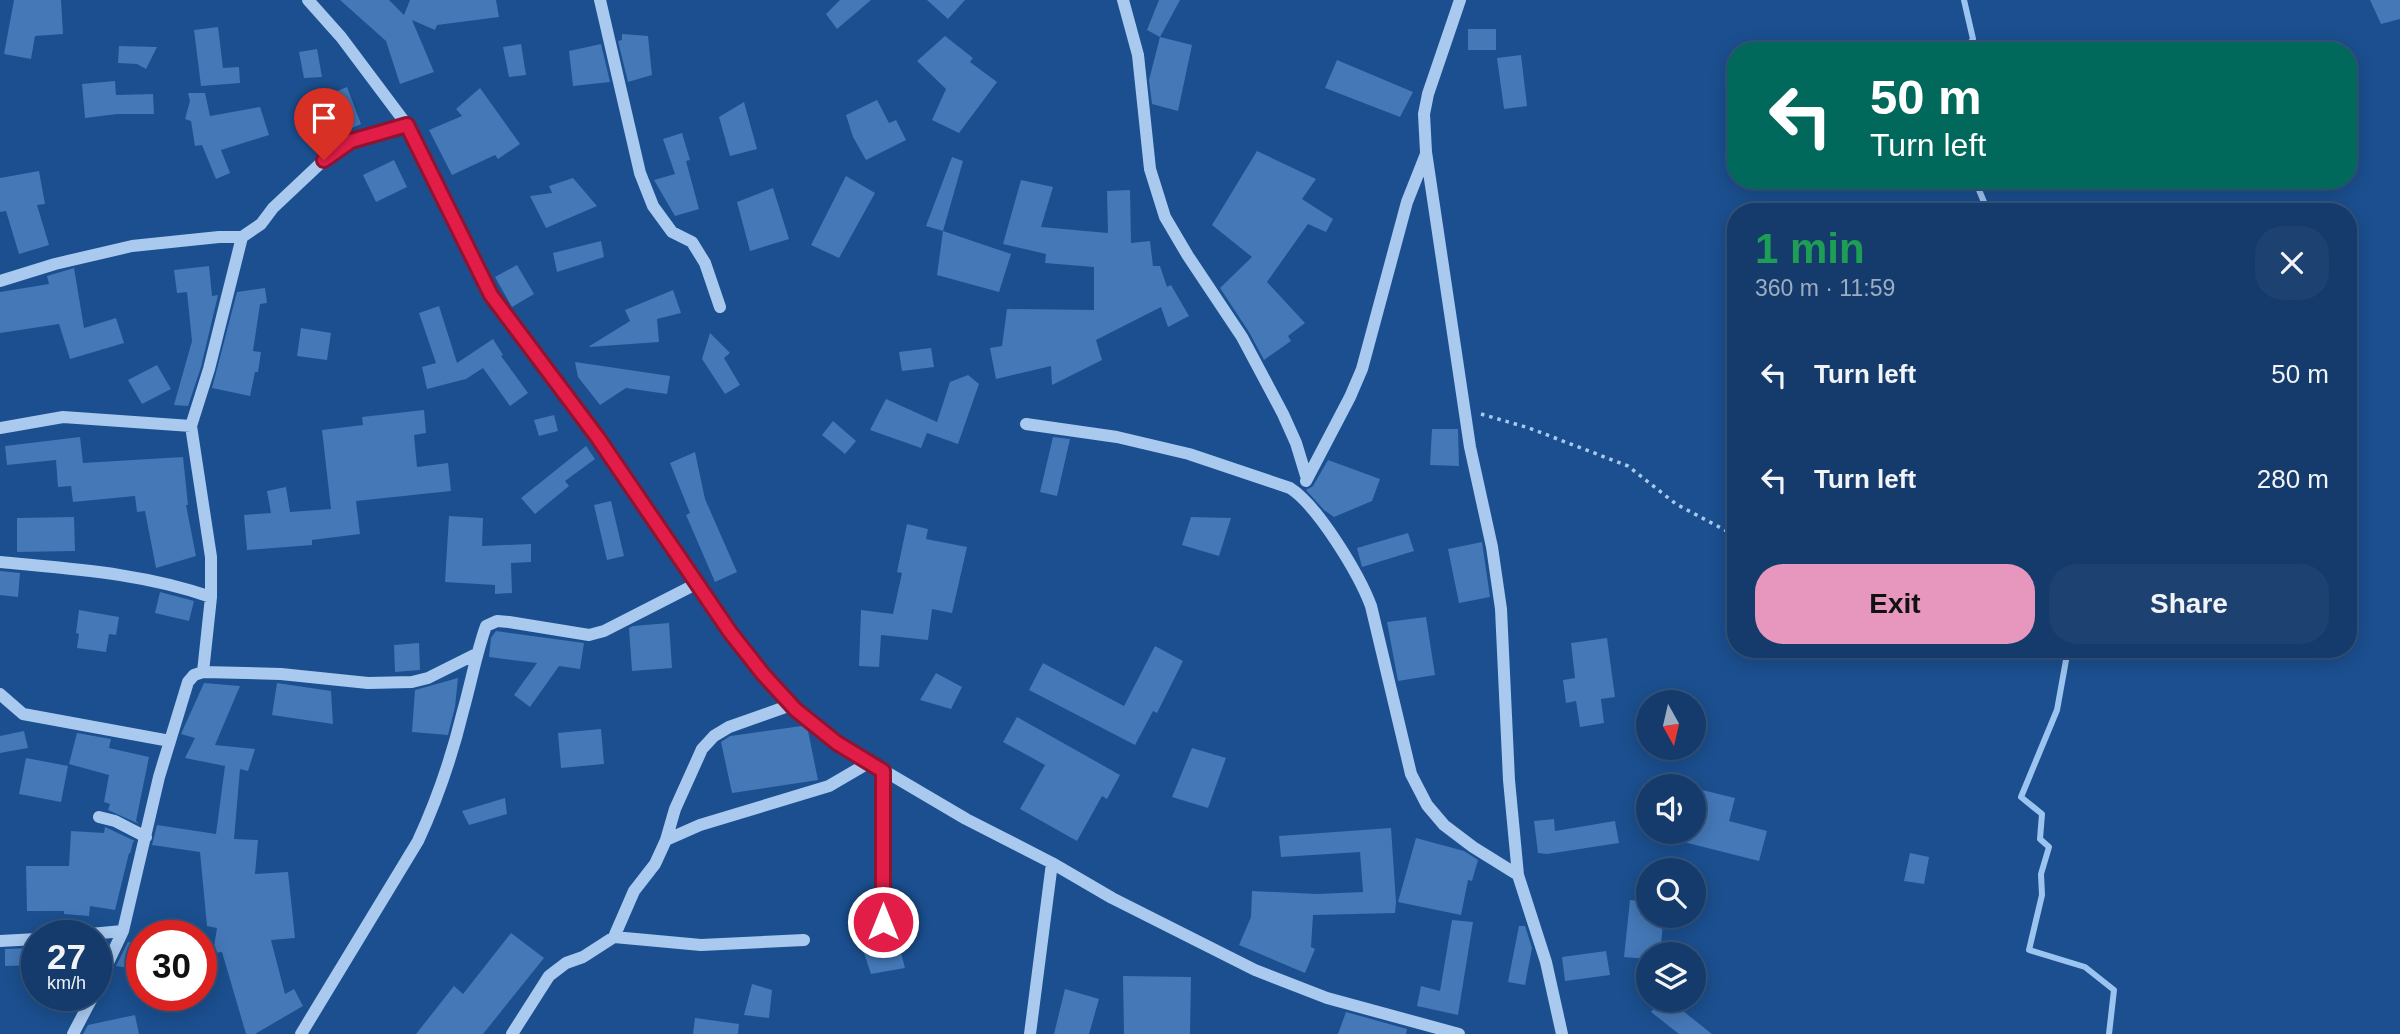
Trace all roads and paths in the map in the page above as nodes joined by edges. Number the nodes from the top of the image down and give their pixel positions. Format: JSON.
{"nodes":[{"id":1,"x":308,"y":0,"type":"edge"},
{"id":2,"x":600,"y":0,"type":"edge"},
{"id":3,"x":1123,"y":0,"type":"edge"},
{"id":4,"x":1460,"y":0,"type":"edge"},
{"id":5,"x":407,"y":125,"type":"junction"},
{"id":6,"x":1426,"y":152,"type":"junction"},
{"id":7,"x":242,"y":237,"type":"junction"},
{"id":8,"x":0,"y":281,"type":"edge"},
{"id":9,"x":720,"y":307,"type":"dead end"},
{"id":10,"x":1464,"y":409,"type":"junction"},
{"id":11,"x":1026,"y":424,"type":"dead end"},
{"id":12,"x":191,"y":426,"type":"junction"},
{"id":13,"x":0,"y":428,"type":"edge"},
{"id":14,"x":1307,"y":479,"type":"junction"},
{"id":15,"x":1297,"y":492,"type":"junction"},
{"id":16,"x":1727,"y":531,"type":"edge"},
{"id":17,"x":0,"y":562,"type":"edge"},
{"id":18,"x":698,"y":583,"type":"junction"},
{"id":19,"x":211,"y":597,"type":"junction"},
{"id":20,"x":476,"y":654,"type":"junction"},
{"id":21,"x":203,"y":672,"type":"junction"},
{"id":22,"x":0,"y":694,"type":"edge"},
{"id":23,"x":791,"y":705,"type":"junction"},
{"id":24,"x":170,"y":741,"type":"junction"},
{"id":25,"x":870,"y":762,"type":"junction"},
{"id":26,"x":883,"y":771,"type":"junction"},
{"id":27,"x":99,"y":817,"type":"dead end"},
{"id":28,"x":146,"y":837,"type":"junction"},
{"id":29,"x":666,"y":840,"type":"junction"},
{"id":30,"x":1052,"y":863,"type":"junction"},
{"id":31,"x":1518,"y":875,"type":"junction"},
{"id":32,"x":883,"y":922,"type":"dead end"},
{"id":33,"x":123,"y":931,"type":"junction"},
{"id":34,"x":112,"y":932,"type":"edge"},
{"id":35,"x":614,"y":937,"type":"junction"},
{"id":36,"x":21,"y":940,"type":"edge"},
{"id":37,"x":804,"y":940,"type":"dead end"},
{"id":38,"x":0,"y":941,"type":"edge"},
{"id":39,"x":112,"y":954,"type":"edge"},
{"id":40,"x":86,"y":1011,"type":"edge"},
{"id":41,"x":74,"y":1034,"type":"edge"},
{"id":42,"x":301,"y":1034,"type":"edge"},
{"id":43,"x":512,"y":1034,"type":"edge"},
{"id":44,"x":1030,"y":1034,"type":"edge"},
{"id":45,"x":1459,"y":1034,"type":"edge"},
{"id":46,"x":1562,"y":1034,"type":"edge"}],
"edges":[{"from":1,"to":5,"type":"street"},
{"from":2,"to":9,"type":"street"},
{"from":3,"to":14,"type":"street"},
{"from":4,"to":6,"type":"street"},
{"from":5,"to":7,"type":"street"},
{"from":5,"to":18,"type":"street"},
{"from":6,"to":10,"type":"street"},
{"from":6,"to":14,"type":"street"},
{"from":7,"to":8,"type":"street"},
{"from":7,"to":12,"type":"street"},
{"from":10,"to":16,"type":"path"},
{"from":10,"to":31,"type":"street"},
{"from":11,"to":15,"type":"street"},
{"from":12,"to":13,"type":"street"},
{"from":12,"to":19,"type":"street"},
{"from":14,"to":15,"type":"street"},
{"from":15,"to":31,"type":"street"},
{"from":17,"to":19,"type":"street"},
{"from":18,"to":20,"type":"street"},
{"from":18,"to":23,"type":"street"},
{"from":19,"to":21,"type":"street"},
{"from":20,"to":21,"type":"street"},
{"from":20,"to":42,"type":"street"},
{"from":21,"to":24,"type":"street"},
{"from":22,"to":24,"type":"street"},
{"from":23,"to":25,"type":"street"},
{"from":23,"to":29,"type":"street"},
{"from":24,"to":28,"type":"street"},
{"from":25,"to":26,"type":"street"},
{"from":25,"to":29,"type":"street"},
{"from":26,"to":30,"type":"street"},
{"from":26,"to":32,"type":"street"},
{"from":27,"to":28,"type":"street"},
{"from":28,"to":33,"type":"street"},
{"from":29,"to":35,"type":"street"},
{"from":30,"to":44,"type":"street"},
{"from":30,"to":45,"type":"street"},
{"from":31,"to":46,"type":"street"},
{"from":33,"to":34,"type":"street"},
{"from":33,"to":39,"type":"street"},
{"from":35,"to":37,"type":"street"},
{"from":35,"to":43,"type":"street"},
{"from":36,"to":38,"type":"street"},
{"from":40,"to":41,"type":"street"}]}
